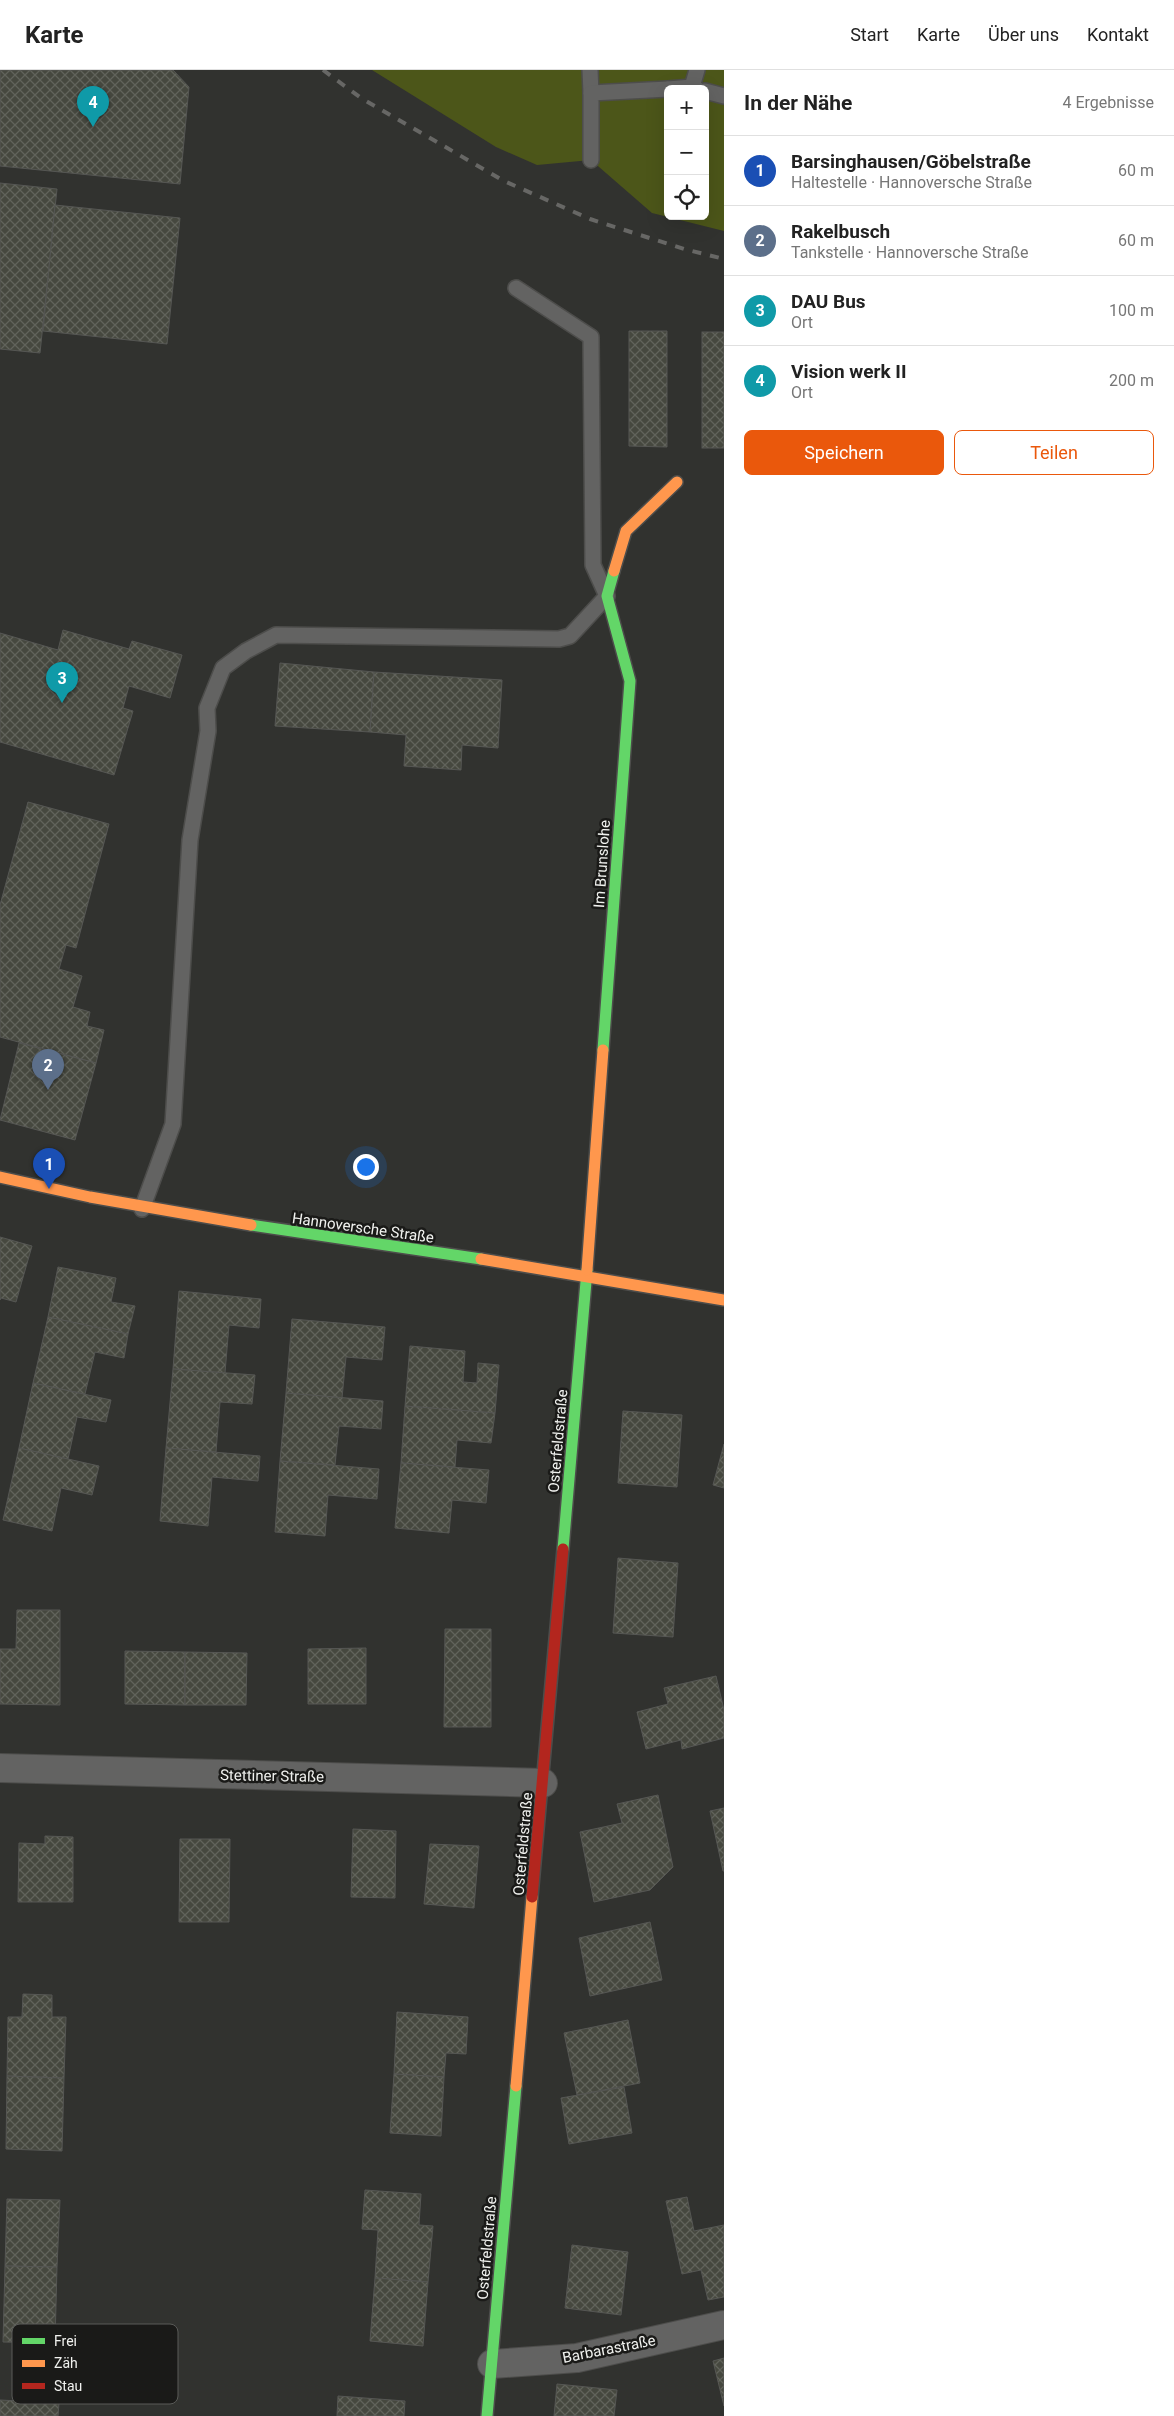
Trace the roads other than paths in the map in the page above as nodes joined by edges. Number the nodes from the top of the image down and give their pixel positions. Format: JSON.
{"nodes":[{"id":1,"x":590,"y":70,"type":"edge"},
{"id":2,"x":697,"y":70,"type":"edge"},
{"id":3,"x":698,"y":85,"type":"edge"},
{"id":4,"x":664,"y":89,"type":"edge"},
{"id":5,"x":709,"y":92,"type":"edge"},
{"id":6,"x":592,"y":93,"type":"junction"},
{"id":7,"x":724,"y":96,"type":"edge"},
{"id":8,"x":590,"y":160,"type":"dead end"},
{"id":9,"x":516,"y":288,"type":"dead end"},
{"id":10,"x":677,"y":482,"type":"dead end"},
{"id":11,"x":607,"y":596,"type":"junction"},
{"id":12,"x":0,"y":1177,"type":"edge"},
{"id":13,"x":142,"y":1208,"type":"junction"},
{"id":14,"x":587,"y":1275,"type":"junction"},
{"id":15,"x":724,"y":1300,"type":"edge"},
{"id":16,"x":0,"y":1768,"type":"edge"},
{"id":17,"x":543,"y":1783,"type":"junction"},
{"id":18,"x":724,"y":2324,"type":"edge"},
{"id":19,"x":492,"y":2364,"type":"junction"},
{"id":20,"x":487,"y":2416,"type":"edge"}],
"edges":[{"from":1,"to":6,"type":"lane"},
{"from":2,"to":3,"type":"lane"},
{"from":4,"to":6,"type":"lane"},
{"from":5,"to":7,"type":"lane"},
{"from":6,"to":8,"type":"lane"},
{"from":9,"to":11,"type":"lane"},
{"from":10,"to":11,"type":"street"},
{"from":11,"to":13,"type":"lane"},
{"from":11,"to":14,"type":"street","name":"Im Brunslohe"},
{"from":12,"to":13,"type":"street","name":"Hannoversche Straße"},
{"from":13,"to":14,"type":"street","name":"Hannoversche Straße"},
{"from":14,"to":15,"type":"street","name":"Hannoversche Straße"},
{"from":14,"to":17,"type":"street","name":"Osterfeldstraße"},
{"from":16,"to":17,"type":"street","name":"Stettiner Straße"},
{"from":17,"to":19,"type":"street","name":"Osterfeldstraße"},
{"from":18,"to":19,"type":"street","name":"Barbarastraße"},
{"from":19,"to":20,"type":"street","name":"Osterfeldstraße"}]}
